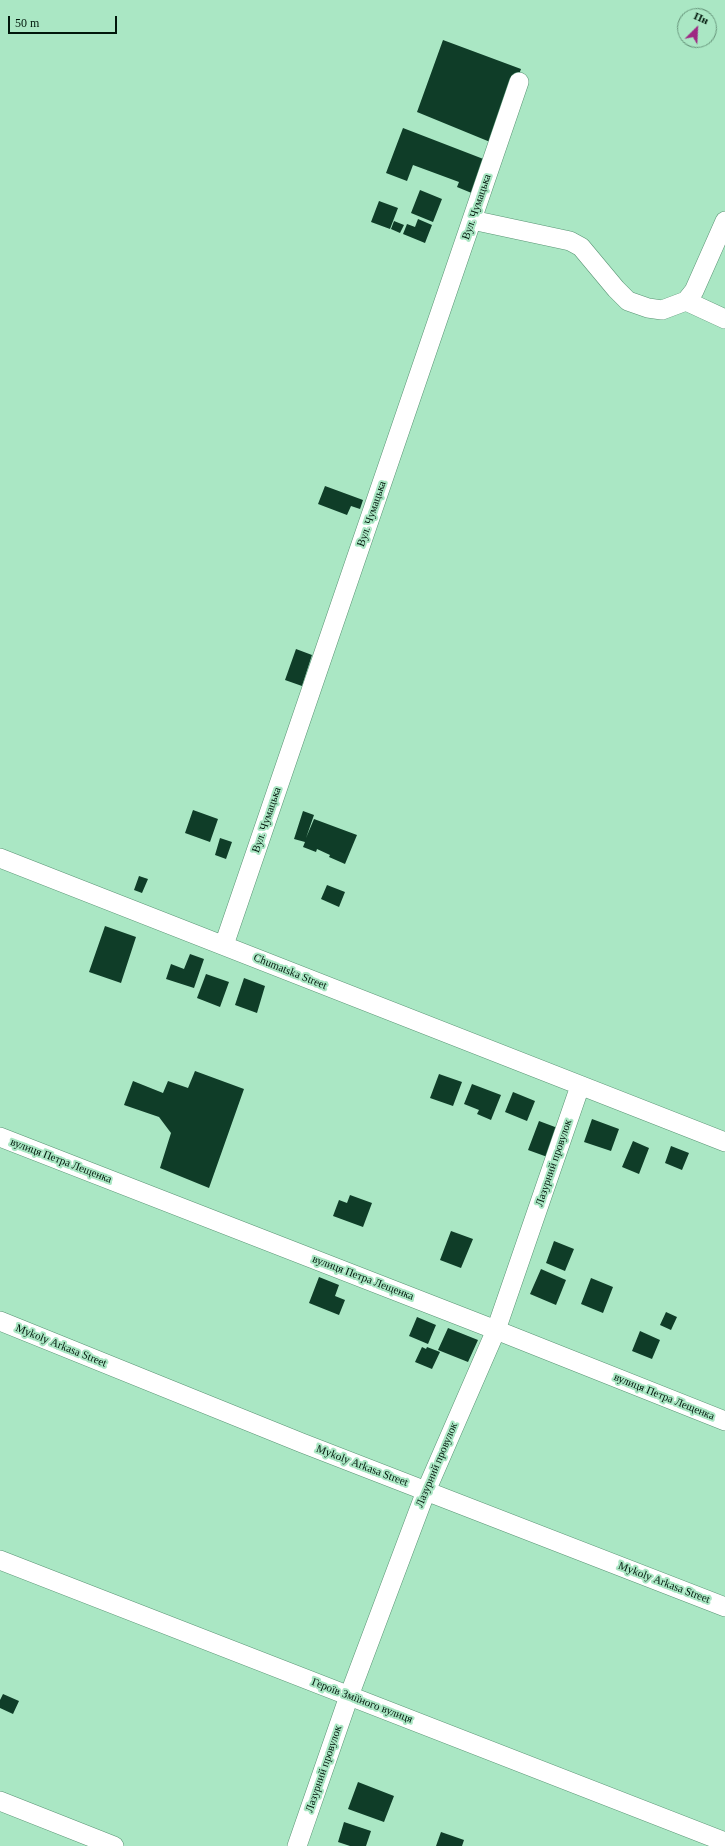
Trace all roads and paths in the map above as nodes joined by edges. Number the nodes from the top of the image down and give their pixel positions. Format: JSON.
{"nodes":[{"id":1,"x":519,"y":82,"type":"dead end"},
{"id":2,"x":472,"y":220,"type":"junction"},
{"id":3,"x":725,"y":221,"type":"edge"},
{"id":4,"x":686,"y":301,"type":"junction"},
{"id":5,"x":725,"y":319,"type":"edge"},
{"id":6,"x":0,"y":858,"type":"edge"},
{"id":7,"x":224,"y":945,"type":"junction"},
{"id":8,"x":580,"y":1086,"type":"junction"},
{"id":9,"x":0,"y":1137,"type":"edge"},
{"id":10,"x":725,"y":1142,"type":"edge"},
{"id":11,"x":0,"y":1321,"type":"edge"},
{"id":12,"x":496,"y":1330,"type":"junction"},
{"id":13,"x":725,"y":1421,"type":"edge"},
{"id":14,"x":426,"y":1491,"type":"junction"},
{"id":15,"x":0,"y":1560,"type":"edge"},
{"id":16,"x":725,"y":1607,"type":"edge"},
{"id":17,"x":349,"y":1696,"type":"junction"},
{"id":18,"x":0,"y":1801,"type":"edge"},
{"id":19,"x":725,"y":1842,"type":"edge"},
{"id":20,"x":114,"y":1846,"type":"edge"},
{"id":21,"x":297,"y":1846,"type":"edge"}],
"edges":[{"from":1,"to":2,"type":"street","name":"Вул. Чумацька"},
{"from":2,"to":4,"type":"street"},
{"from":2,"to":7,"type":"street","name":"Вул. Чумацька"},
{"from":3,"to":4,"type":"street"},
{"from":4,"to":5,"type":"street"},
{"from":6,"to":7,"type":"street","name":"Chumatska Street"},
{"from":7,"to":8,"type":"street","name":"Chumatska Street"},
{"from":8,"to":10,"type":"street","name":"Chumatska Street"},
{"from":8,"to":12,"type":"street","name":"Лазурний провулок"},
{"from":9,"to":12,"type":"street","name":"вулиця Петра Лещенка"},
{"from":11,"to":14,"type":"street","name":"Mykoly Arkasa Street"},
{"from":12,"to":13,"type":"street","name":"вулиця Петра Лещенка"},
{"from":12,"to":14,"type":"street","name":"Лазурний провулок"},
{"from":14,"to":16,"type":"street","name":"Mykoly Arkasa Street"},
{"from":14,"to":17,"type":"street","name":"Лазурний провулок"},
{"from":15,"to":17,"type":"street","name":"Героїв Зміїного вулиця"},
{"from":17,"to":19,"type":"street","name":"Героїв Зміїного вулиця"},
{"from":17,"to":21,"type":"street","name":"Лазурний провулок"},
{"from":18,"to":20,"type":"street"}]}
